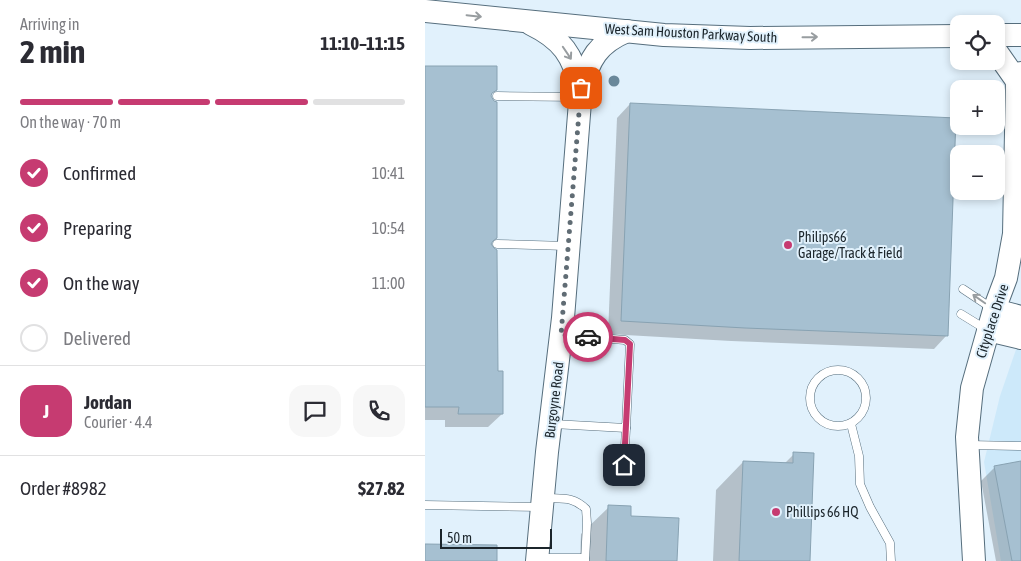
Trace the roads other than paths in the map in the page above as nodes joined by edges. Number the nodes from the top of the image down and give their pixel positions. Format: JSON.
{"nodes":[{"id":1,"x":425,"y":11,"type":"edge"},
{"id":2,"x":513,"y":20,"type":"junction"},
{"id":3,"x":627,"y":31,"type":"junction"},
{"id":4,"x":1005,"y":35,"type":"edge"},
{"id":5,"x":1021,"y":35,"type":"edge"},
{"id":6,"x":950,"y":36,"type":"edge"},
{"id":7,"x":1005,"y":61,"type":"edge"},
{"id":8,"x":1019,"y":77,"type":"edge"},
{"id":9,"x":581,"y":93,"type":"junction"},
{"id":10,"x":497,"y":96,"type":"dead end"},
{"id":11,"x":497,"y":244,"type":"dead end"},
{"id":12,"x":569,"y":246,"type":"junction"},
{"id":13,"x":963,"y":289,"type":"dead end"},
{"id":14,"x":961,"y":314,"type":"dead end"},
{"id":15,"x":1021,"y":317,"type":"edge"},
{"id":16,"x":991,"y":320,"type":"junction"},
{"id":17,"x":561,"y":335,"type":"junction"},
{"id":18,"x":1021,"y":338,"type":"edge"},
{"id":19,"x":551,"y":424,"type":"junction"},
{"id":20,"x":851,"y":424,"type":"junction"},
{"id":21,"x":626,"y":428,"type":"junction"},
{"id":22,"x":968,"y":445,"type":"junction"},
{"id":23,"x":1021,"y":446,"type":"edge"},
{"id":24,"x":624,"y":465,"type":"dead end"},
{"id":25,"x":542,"y":502,"type":"junction"},
{"id":26,"x":425,"y":505,"type":"edge"},
{"id":27,"x":537,"y":559,"type":"edge"},
{"id":28,"x":585,"y":560,"type":"edge"},
{"id":29,"x":891,"y":561,"type":"edge"},
{"id":30,"x":974,"y":561,"type":"edge"}],
"edges":[{"from":1,"to":2,"type":"street","name":"West Sam Houston Parkway South","one_way":true},
{"from":2,"to":3,"type":"street","name":"West Sam Houston Parkway South"},
{"from":2,"to":9,"type":"street","name":"Burgoyne Road","one_way":true},
{"from":3,"to":6,"type":"street","name":"West Sam Houston Parkway South","one_way":true},
{"from":3,"to":9,"type":"street","name":"Burgoyne Road"},
{"from":4,"to":5,"type":"street"},
{"from":7,"to":8,"type":"street","name":"Cityplace Drive"},
{"from":8,"to":16,"type":"street","name":"Cityplace Drive"},
{"from":9,"to":10,"type":"lane"},
{"from":9,"to":12,"type":"street","name":"Burgoyne Road"},
{"from":11,"to":12,"type":"lane"},
{"from":12,"to":17,"type":"street","name":"Burgoyne Road"},
{"from":16,"to":13,"type":"lane","one_way":true},
{"from":14,"to":16,"type":"lane"},
{"from":15,"to":16,"type":"street"},
{"from":16,"to":18,"type":"street"},
{"from":16,"to":22,"type":"street","name":"Cityplace Drive"},
{"from":17,"to":19,"type":"street","name":"Burgoyne Road"},
{"from":17,"to":21,"type":"lane"},
{"from":19,"to":21,"type":"lane"},
{"from":19,"to":25,"type":"street","name":"Burgoyne Road"},
{"from":20,"to":20,"type":"lane"},
{"from":20,"to":29,"type":"lane"},
{"from":21,"to":24,"type":"lane"},
{"from":22,"to":23,"type":"lane"},
{"from":22,"to":30,"type":"street","name":"Cityplace Drive"},
{"from":25,"to":26,"type":"lane"},
{"from":25,"to":27,"type":"street","name":"Burgoyne Road"},
{"from":25,"to":28,"type":"lane"},
{"from":27,"to":28,"type":"lane"}]}
